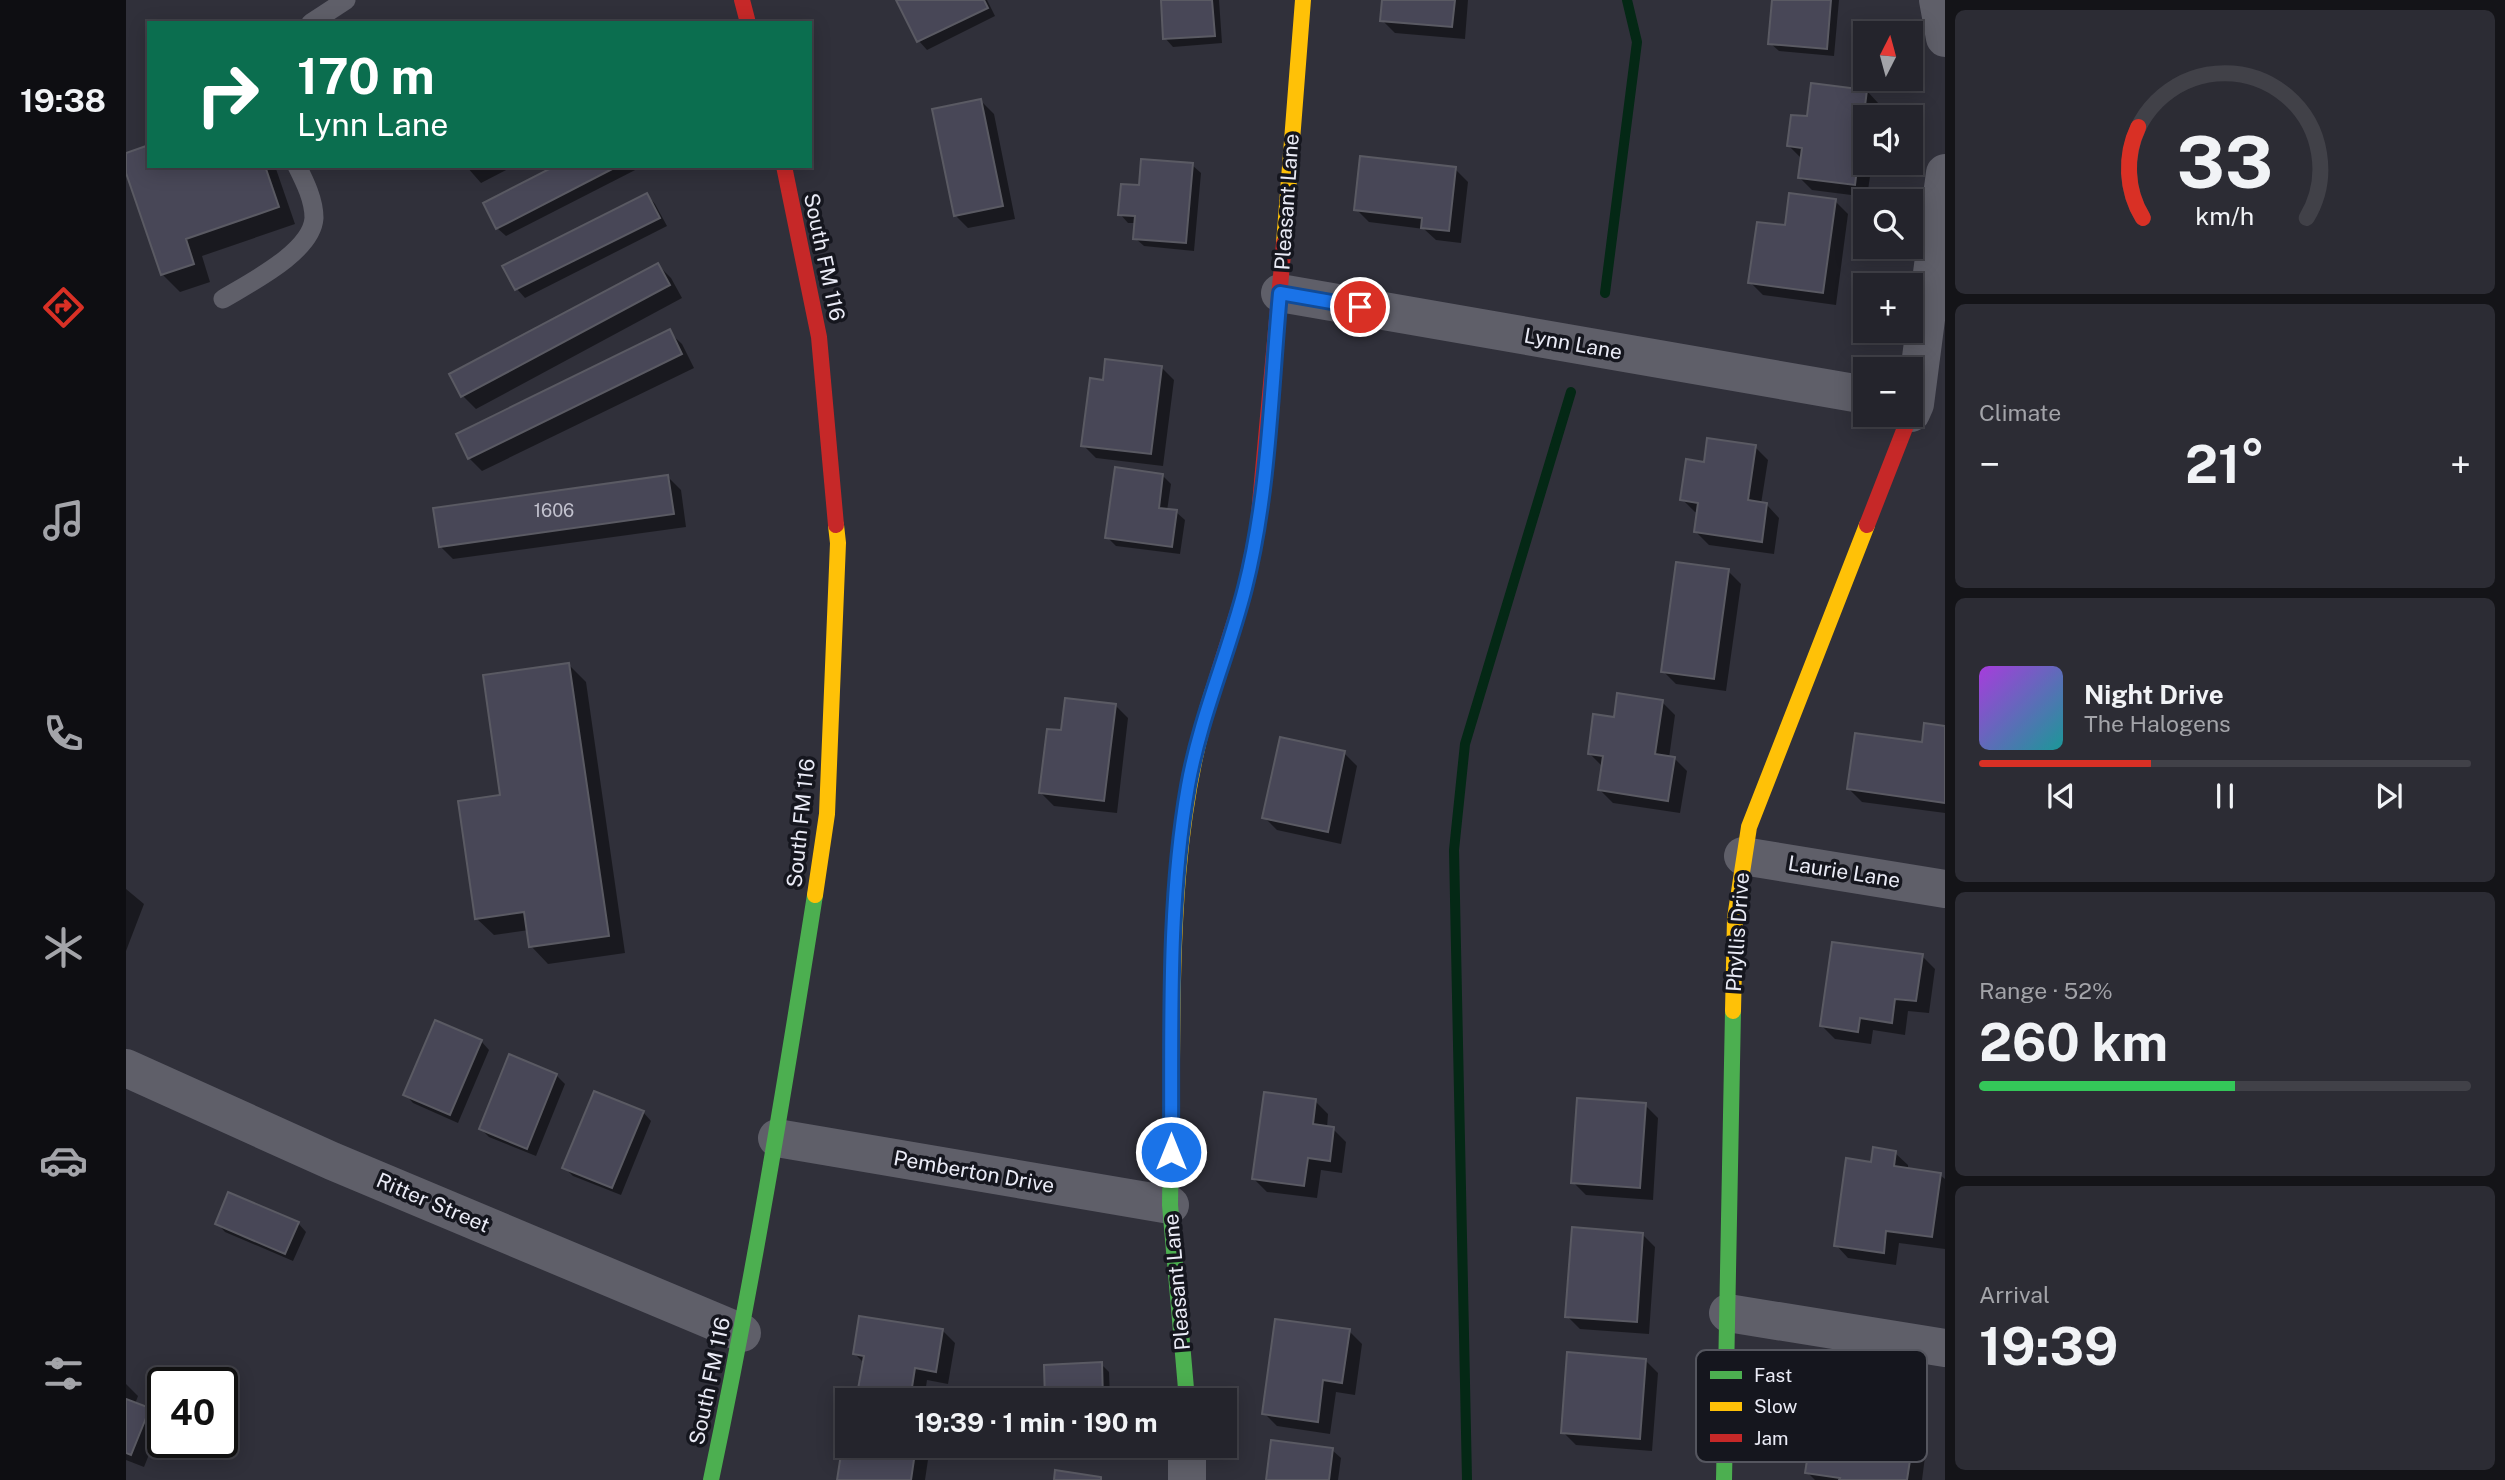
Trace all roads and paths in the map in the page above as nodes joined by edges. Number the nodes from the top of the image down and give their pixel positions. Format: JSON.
{"nodes":[{"id":1,"x":346,"y":0,"type":"edge"},
{"id":2,"x":742,"y":0,"type":"edge"},
{"id":3,"x":1303,"y":0,"type":"edge"},
{"id":4,"x":1938,"y":0,"type":"edge"},
{"id":5,"x":314,"y":21,"type":"edge"},
{"id":6,"x":747,"y":21,"type":"edge"},
{"id":7,"x":1945,"y":37,"type":"edge"},
{"id":8,"x":299,"y":168,"type":"edge"},
{"id":9,"x":784,"y":168,"type":"edge"},
{"id":10,"x":1945,"y":173,"type":"edge"},
{"id":11,"x":1280,"y":293,"type":"junction"},
{"id":12,"x":223,"y":299,"type":"dead end"},
{"id":13,"x":1923,"y":365,"type":"edge"},
{"id":14,"x":1853,"y":393,"type":"edge"},
{"id":15,"x":1911,"y":427,"type":"edge"},
{"id":16,"x":1743,"y":856,"type":"junction"},
{"id":17,"x":1945,"y":889,"type":"edge"},
{"id":18,"x":126,"y":1068,"type":"edge"},
{"id":19,"x":777,"y":1138,"type":"junction"},
{"id":20,"x":1170,"y":1205,"type":"junction"},
{"id":21,"x":1728,"y":1312,"type":"junction"},
{"id":22,"x":742,"y":1333,"type":"junction"},
{"id":23,"x":1945,"y":1348,"type":"edge"},
{"id":24,"x":1727,"y":1350,"type":"edge"},
{"id":25,"x":1186,"y":1388,"type":"edge"},
{"id":26,"x":1187,"y":1458,"type":"edge"},
{"id":27,"x":1724,"y":1462,"type":"edge"},
{"id":28,"x":711,"y":1480,"type":"edge"},
{"id":29,"x":1187,"y":1480,"type":"edge"},
{"id":30,"x":1724,"y":1480,"type":"edge"}],
"edges":[{"from":1,"to":5,"type":"lane"},
{"from":2,"to":6,"type":"street"},
{"from":3,"to":11,"type":"street","name":"Pleasant Lane"},
{"from":4,"to":7,"type":"street"},
{"from":8,"to":12,"type":"lane"},
{"from":9,"to":19,"type":"street","name":"South FM 116"},
{"from":10,"to":13,"type":"street","name":"Phyllis Drive"},
{"from":11,"to":14,"type":"street","name":"Lynn Lane"},
{"from":11,"to":20,"type":"street","name":"Pleasant Lane"},
{"from":15,"to":16,"type":"street","name":"Phyllis Drive"},
{"from":16,"to":17,"type":"street","name":"Laurie Lane"},
{"from":16,"to":21,"type":"street","name":"Phyllis Drive"},
{"from":18,"to":22,"type":"street","name":"Ritter Street"},
{"from":19,"to":20,"type":"street","name":"Pemberton Drive"},
{"from":19,"to":22,"type":"street","name":"South FM 116"},
{"from":20,"to":25,"type":"street","name":"Pleasant Lane"},
{"from":21,"to":23,"type":"street"},
{"from":21,"to":24,"type":"street","name":"Phyllis Drive"},
{"from":22,"to":28,"type":"street","name":"South FM 116"},
{"from":26,"to":29,"type":"street"},
{"from":27,"to":30,"type":"street","name":"Phyllis Drive"}]}
